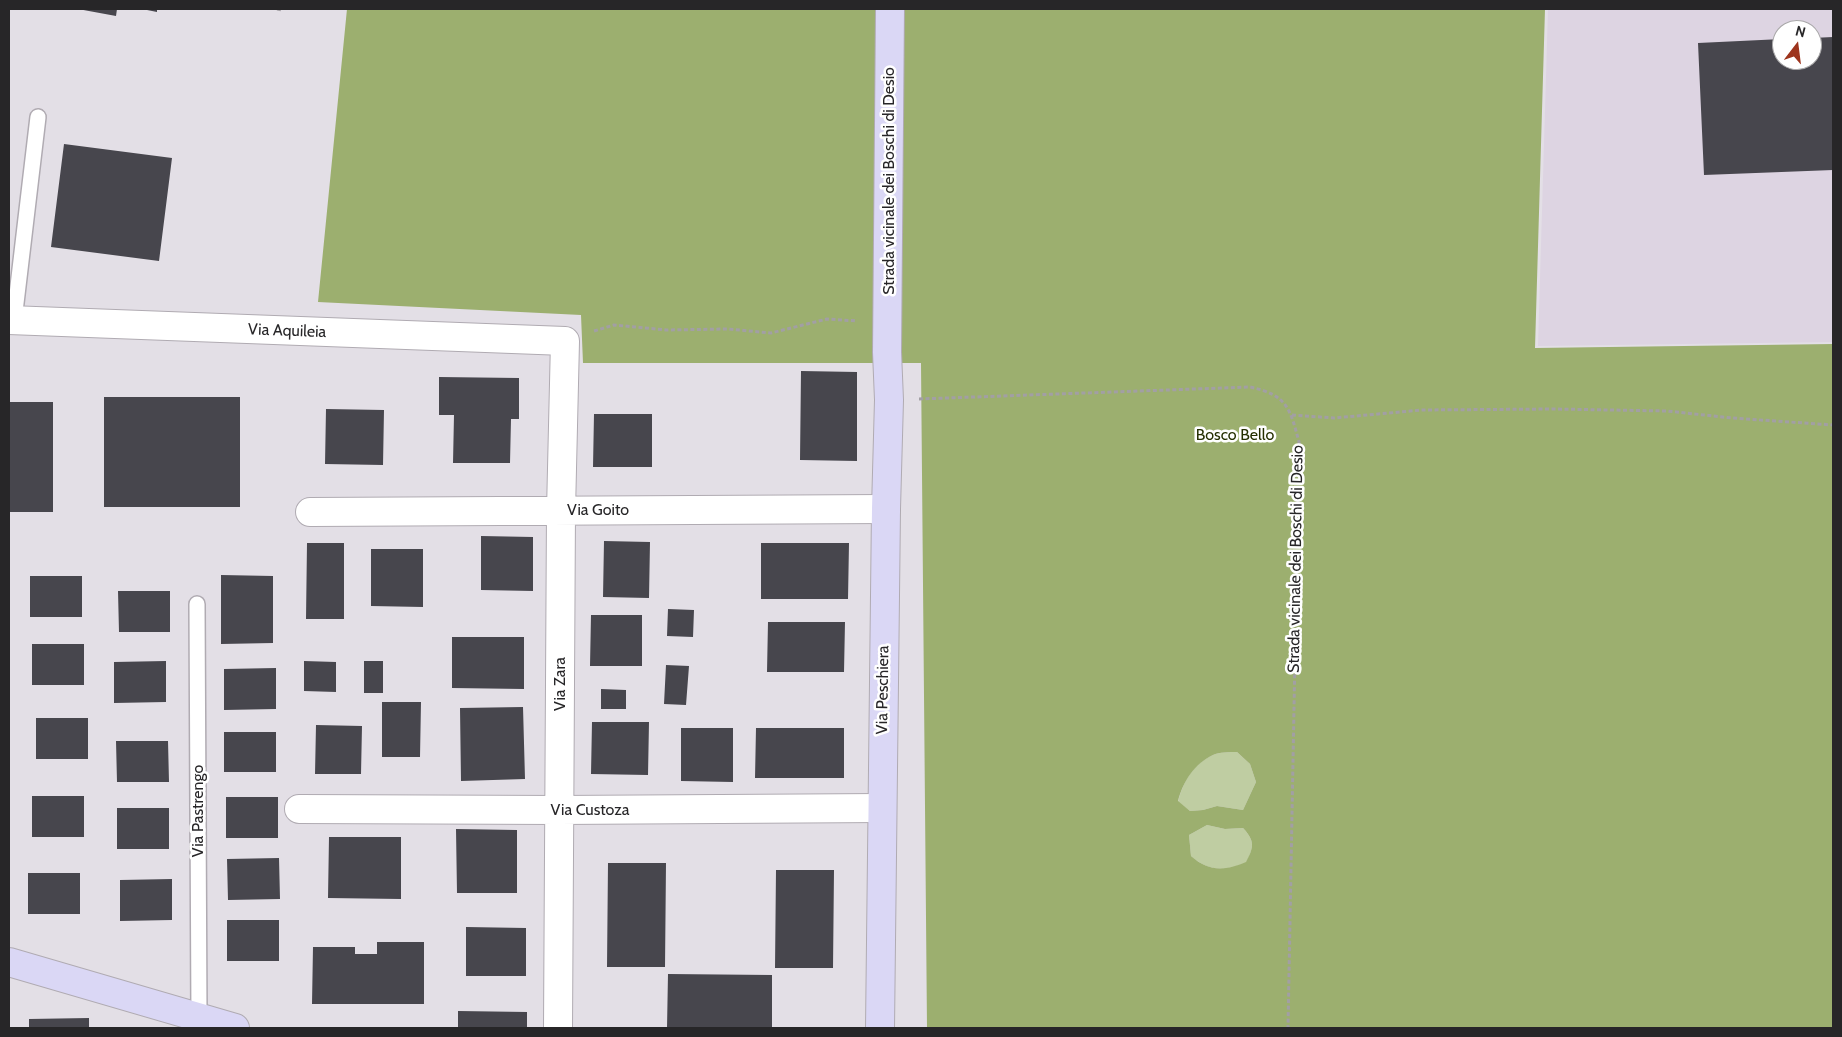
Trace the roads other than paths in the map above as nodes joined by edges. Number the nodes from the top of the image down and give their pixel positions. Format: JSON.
{"nodes":[{"id":1,"x":890,"y":9,"type":"edge"},
{"id":2,"x":38,"y":117,"type":"dead end"},
{"id":3,"x":11,"y":320,"type":"edge"},
{"id":4,"x":566,"y":340,"type":"joint"},
{"id":5,"x":887,"y":352,"type":"joint"},
{"id":6,"x":886,"y":509,"type":"junction"},
{"id":7,"x":561,"y":511,"type":"junction"},
{"id":8,"x":310,"y":512,"type":"dead end"},
{"id":9,"x":197,"y":604,"type":"dead end"},
{"id":10,"x":882,"y":808,"type":"junction"},
{"id":11,"x":298,"y":809,"type":"dead end"},
{"id":12,"x":559,"y":810,"type":"junction"},
{"id":13,"x":9,"y":962,"type":"edge"},
{"id":14,"x":199,"y":1018,"type":"junction"},
{"id":15,"x":235,"y":1028,"type":"edge"},
{"id":16,"x":558,"y":1028,"type":"edge"},
{"id":17,"x":880,"y":1028,"type":"edge"}],
"edges":[{"from":1,"to":5,"type":"street","name":"Strada vicinale dei Boschi di Desio"},
{"from":2,"to":3,"type":"lane"},
{"from":3,"to":4,"type":"street","name":"Via Aquileia"},
{"from":4,"to":7,"type":"street","name":"Via Zara"},
{"from":5,"to":6,"type":"street","name":"Via Peschiera"},
{"from":6,"to":7,"type":"street","name":"Via Goito"},
{"from":6,"to":10,"type":"street","name":"Via Peschiera"},
{"from":7,"to":8,"type":"street","name":"Via Goito"},
{"from":7,"to":12,"type":"street","name":"Via Zara"},
{"from":9,"to":14,"type":"lane","name":"Via Pastrengo"},
{"from":10,"to":12,"type":"street","name":"Via Custoza"},
{"from":10,"to":17,"type":"street","name":"Via Peschiera"},
{"from":11,"to":12,"type":"street","name":"Via Custoza"},
{"from":12,"to":16,"type":"street","name":"Via Zara"},
{"from":13,"to":14,"type":"street"},
{"from":14,"to":15,"type":"street"}]}
